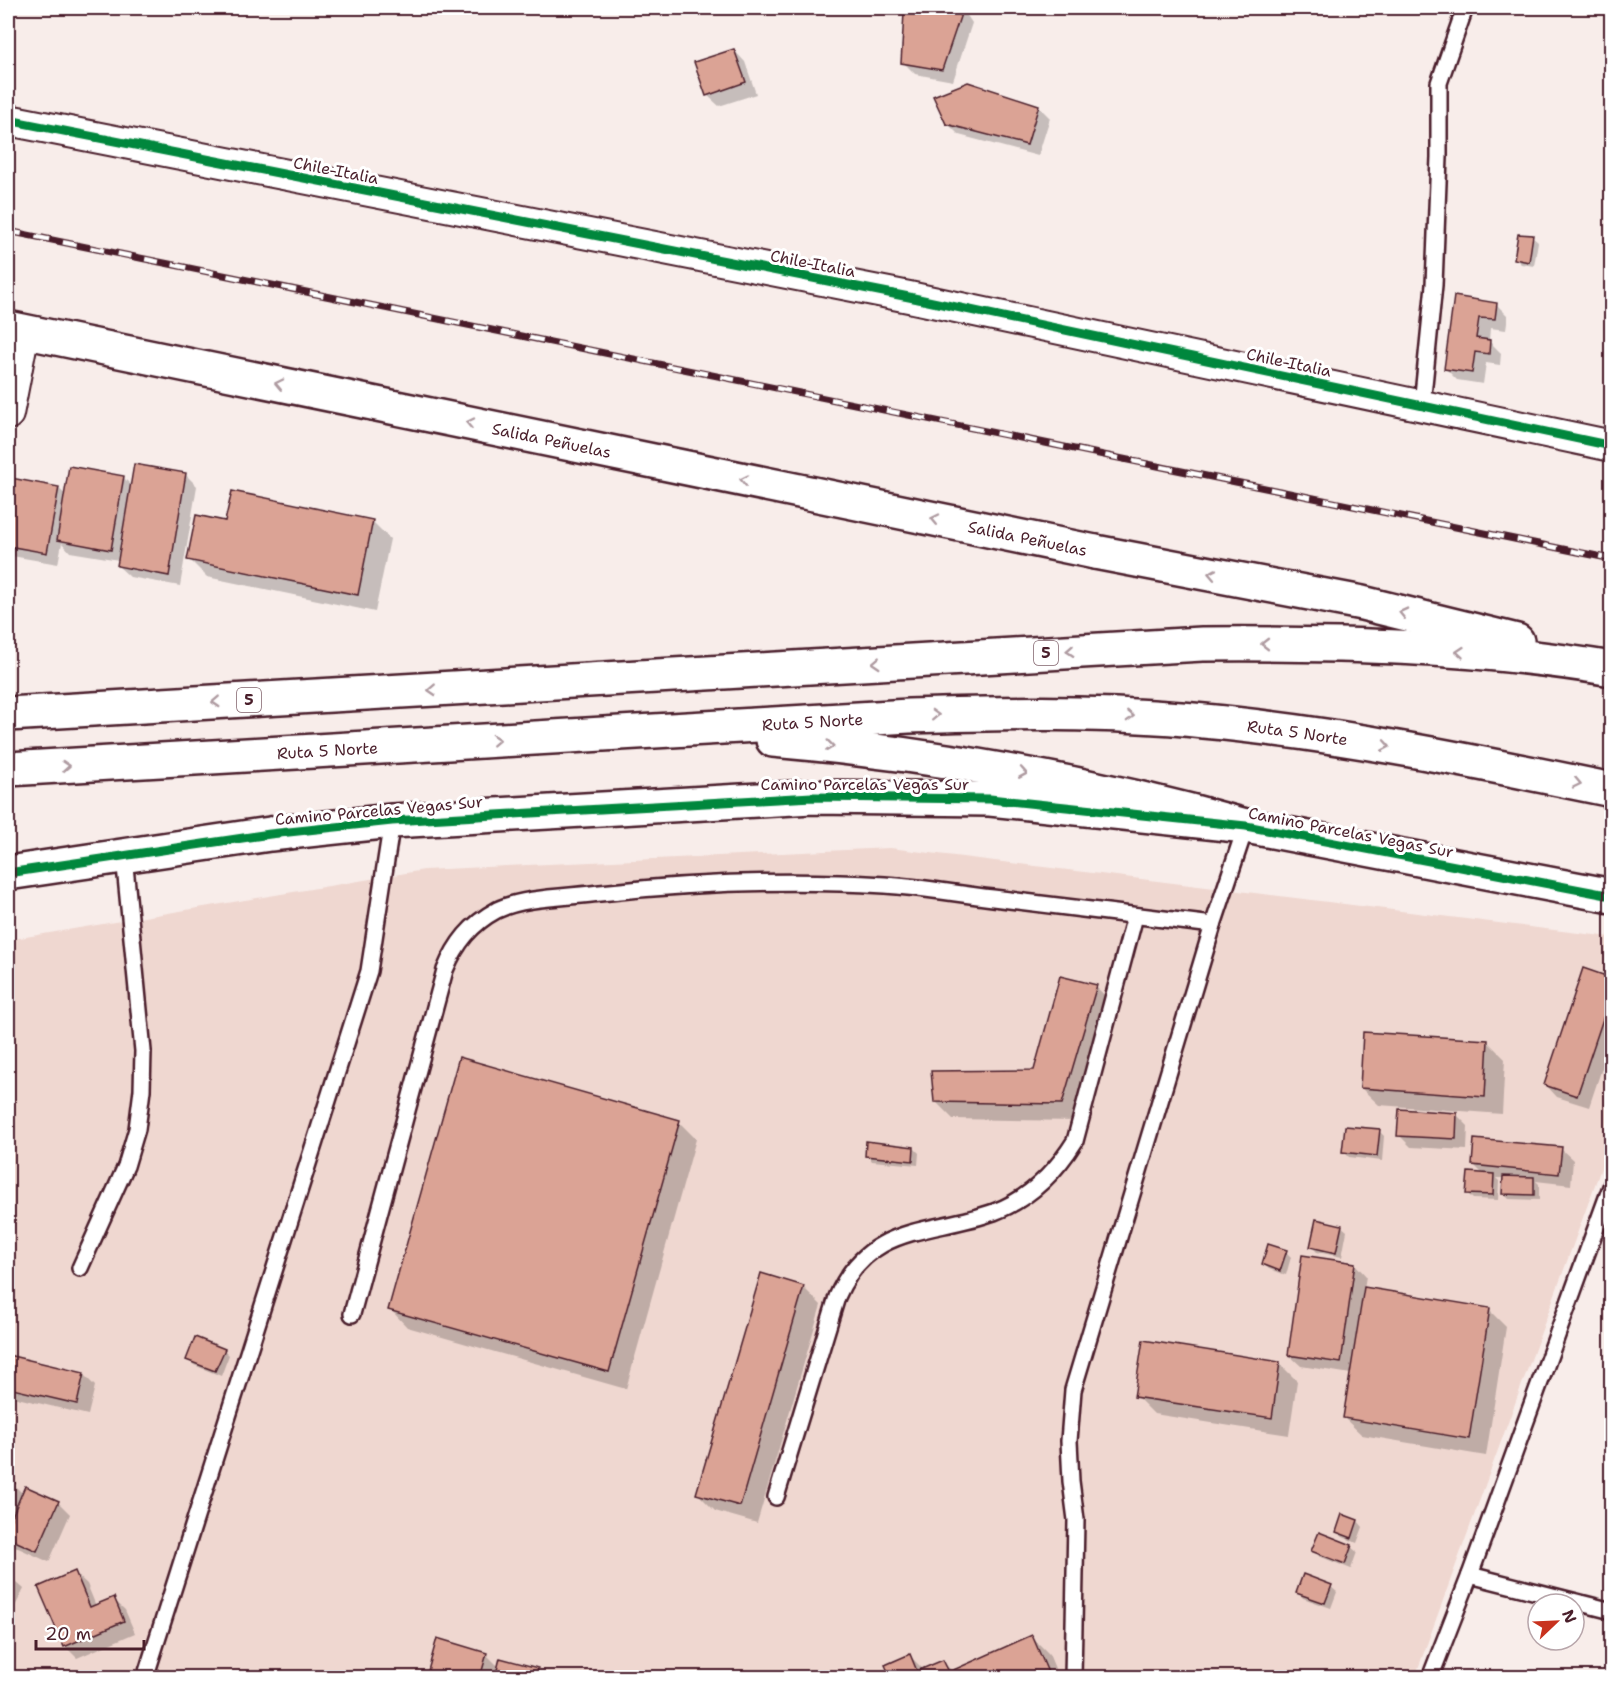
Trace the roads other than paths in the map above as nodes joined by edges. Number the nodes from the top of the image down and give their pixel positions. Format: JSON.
{"nodes":[{"id":1,"x":1465,"y":8,"type":"edge"},
{"id":2,"x":8,"y":120,"type":"edge"},
{"id":3,"x":16,"y":330,"type":"edge"},
{"id":4,"x":1422,"y":405,"type":"junction"},
{"id":5,"x":8,"y":414,"type":"edge"},
{"id":6,"x":1611,"y":446,"type":"edge"},
{"id":7,"x":1606,"y":668,"type":"edge"},
{"id":8,"x":8,"y":714,"type":"edge"},
{"id":9,"x":667,"y":730,"type":"junction"},
{"id":10,"x":8,"y":770,"type":"edge"},
{"id":11,"x":1611,"y":790,"type":"edge"},
{"id":12,"x":392,"y":821,"type":"junction"},
{"id":13,"x":1246,"y":826,"type":"junction"},
{"id":14,"x":124,"y":856,"type":"junction"},
{"id":15,"x":8,"y":873,"type":"edge"},
{"id":16,"x":1611,"y":896,"type":"edge"},
{"id":17,"x":1135,"y":916,"type":"junction"},
{"id":18,"x":1213,"y":925,"type":"junction"},
{"id":19,"x":1611,"y":1184,"type":"edge"},
{"id":20,"x":80,"y":1268,"type":"dead end"},
{"id":21,"x":352,"y":1314,"type":"dead end"},
{"id":22,"x":776,"y":1497,"type":"dead end"},
{"id":23,"x":1470,"y":1575,"type":"junction"},
{"id":24,"x":1611,"y":1611,"type":"edge"},
{"id":25,"x":145,"y":1677,"type":"edge"},
{"id":26,"x":1073,"y":1677,"type":"edge"},
{"id":27,"x":1430,"y":1677,"type":"edge"}],
"edges":[{"from":1,"to":4,"type":"lane"},
{"from":2,"to":4,"type":"street","name":"Chile-Italia"},
{"from":3,"to":5,"type":"street"},
{"from":7,"to":3,"type":"main road","name":"Salida Peñuelas","one_way":true},
{"from":4,"to":6,"type":"street","name":"Chile-Italia"},
{"from":7,"to":8,"type":"main road","number":"5","one_way":true},
{"from":10,"to":9,"type":"main road","name":"Ruta 5 Norte","one_way":true},
{"from":9,"to":11,"type":"main road","name":"Ruta 5 Norte","one_way":true},
{"from":9,"to":13,"type":"main road","one_way":true},
{"from":12,"to":13,"type":"main road","name":"Camino Parcelas Vegas Sur"},
{"from":12,"to":14,"type":"main road","name":"Camino Parcelas Vegas Sur"},
{"from":12,"to":25,"type":"lane"},
{"from":13,"to":16,"type":"main road","name":"Camino Parcelas Vegas Sur"},
{"from":13,"to":18,"type":"lane"},
{"from":14,"to":15,"type":"main road","name":"Camino Parcelas Vegas Sur"},
{"from":14,"to":20,"type":"lane"},
{"from":17,"to":18,"type":"lane"},
{"from":17,"to":21,"type":"lane"},
{"from":17,"to":22,"type":"lane"},
{"from":18,"to":26,"type":"lane"},
{"from":19,"to":23,"type":"lane"},
{"from":23,"to":24,"type":"lane"},
{"from":23,"to":27,"type":"lane"}]}
